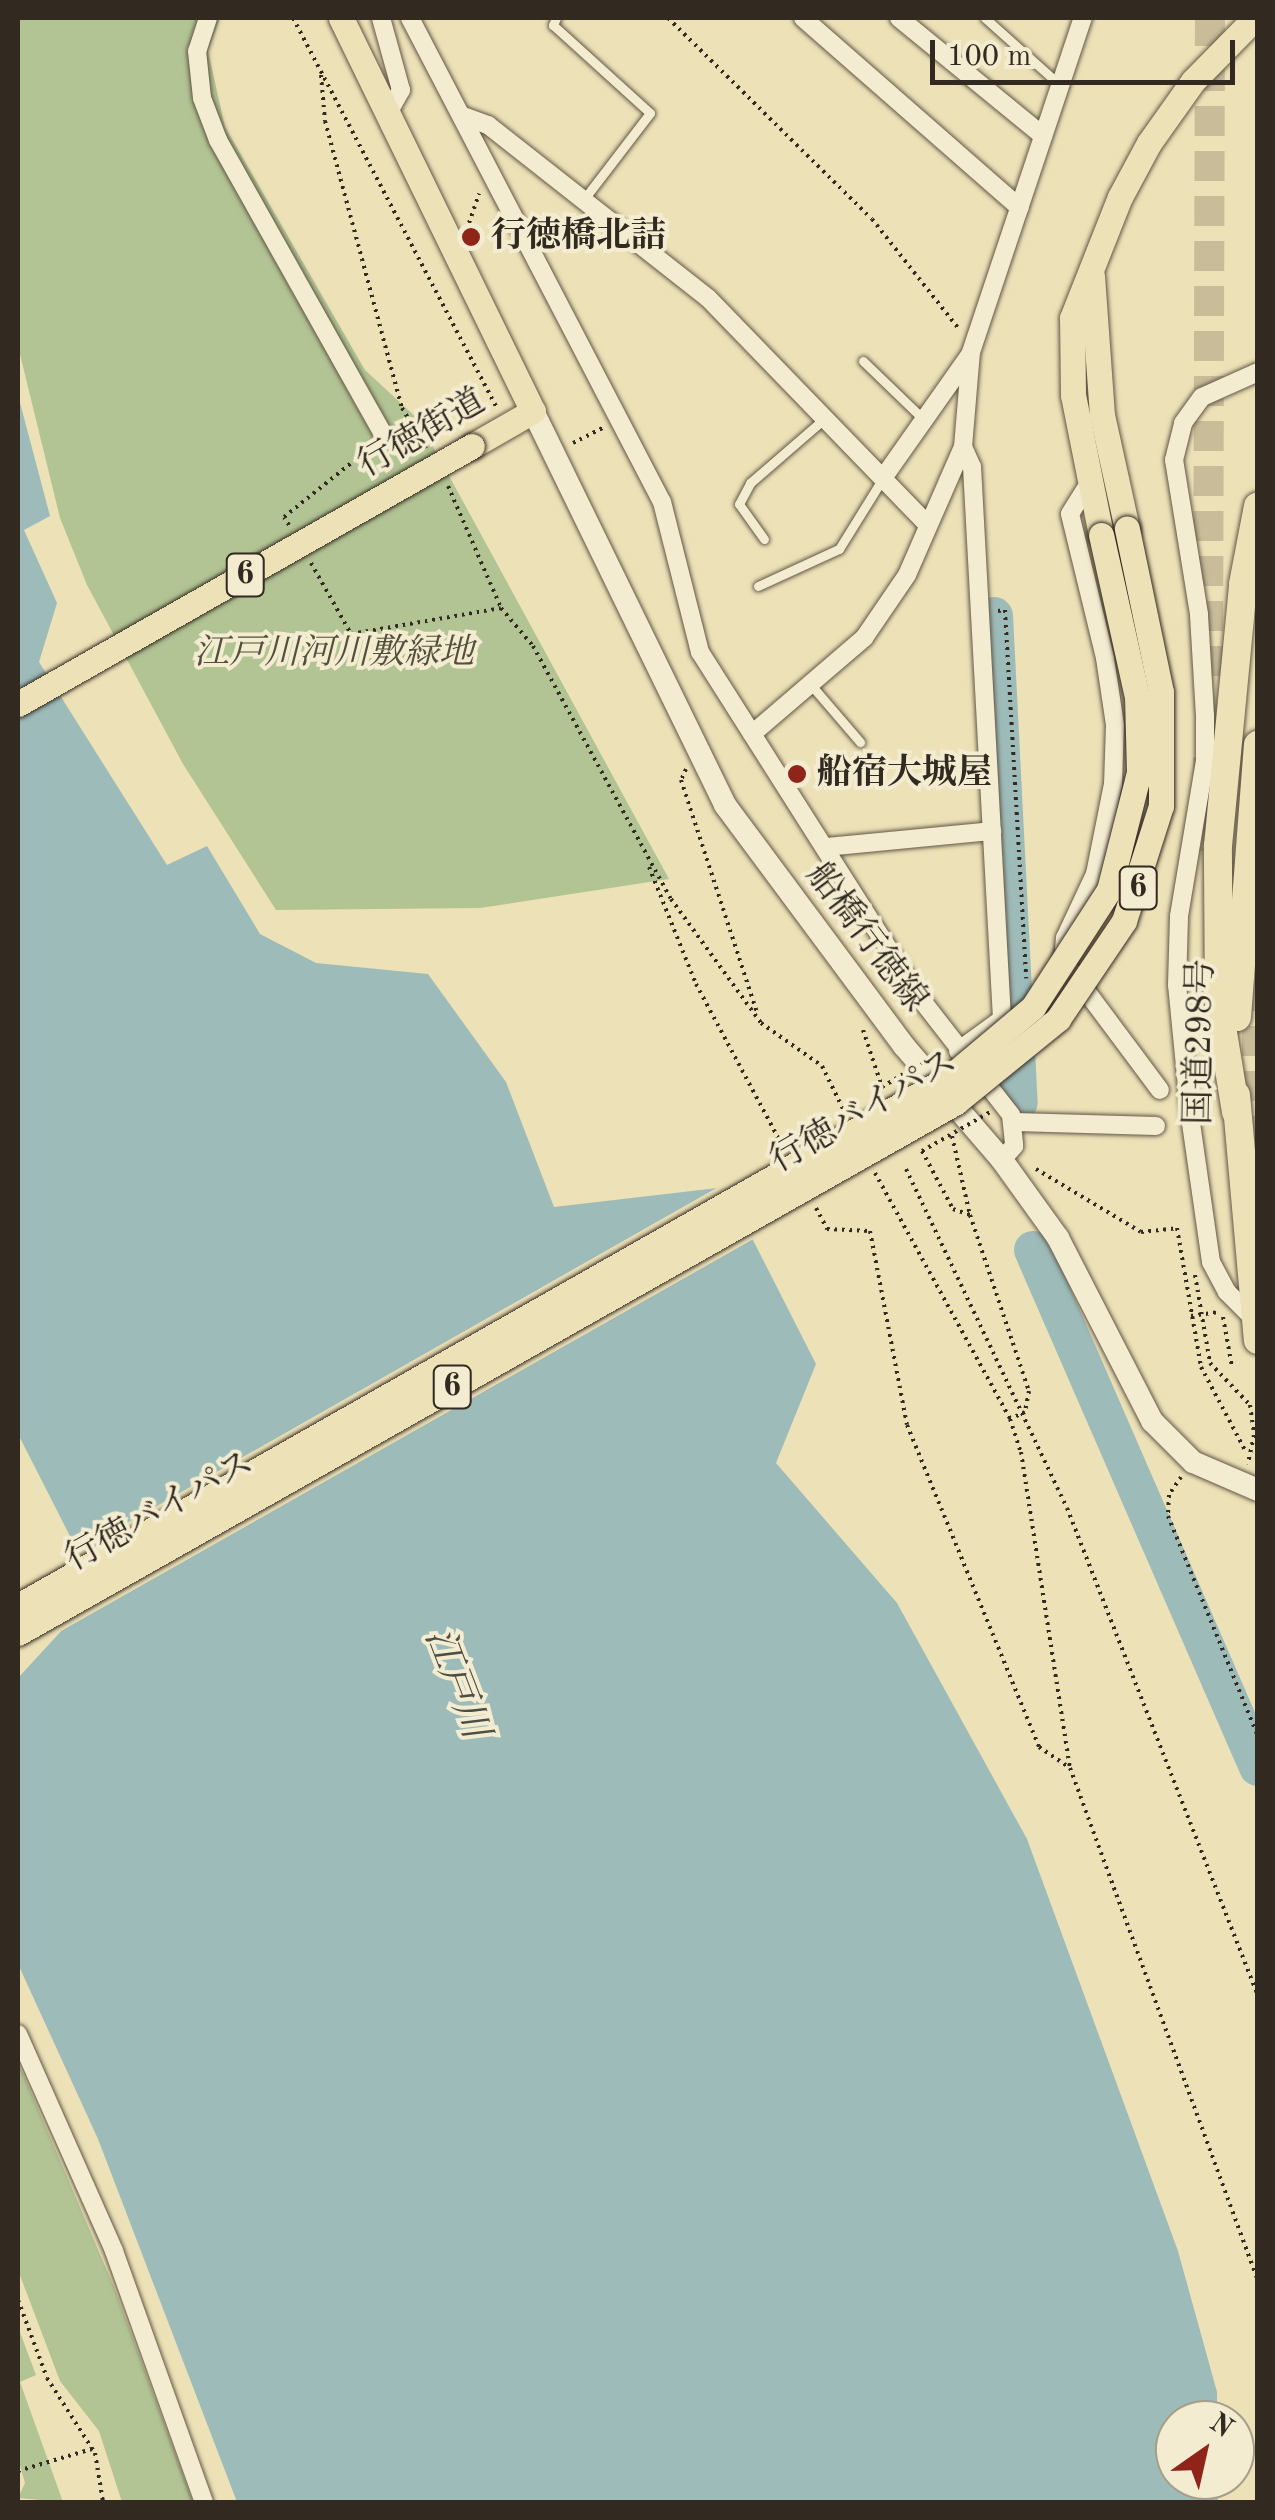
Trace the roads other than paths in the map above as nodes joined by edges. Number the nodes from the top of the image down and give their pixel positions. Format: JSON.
{"nodes":[{"id":1,"x":208,"y":18,"type":"edge"},
{"id":2,"x":341,"y":18,"type":"edge"},
{"id":3,"x":381,"y":18,"type":"edge"},
{"id":4,"x":410,"y":18,"type":"edge"},
{"id":5,"x":556,"y":18,"type":"edge"},
{"id":6,"x":803,"y":18,"type":"edge"},
{"id":7,"x":899,"y":18,"type":"edge"},
{"id":8,"x":985,"y":18,"type":"edge"},
{"id":9,"x":1083,"y":18,"type":"edge"},
{"id":10,"x":1255,"y":18,"type":"edge"},
{"id":11,"x":1061,"y":86,"type":"junction"},
{"id":12,"x":388,"y":113,"type":"junction"},
{"id":13,"x":463,"y":116,"type":"junction"},
{"id":14,"x":1043,"y":136,"type":"junction"},
{"id":15,"x":583,"y":200,"type":"junction"},
{"id":16,"x":1020,"y":208,"type":"junction"},
{"id":17,"x":1092,"y":276,"type":"junction"},
{"id":18,"x":972,"y":350,"type":"junction"},
{"id":19,"x":864,"y":361,"type":"dead end"},
{"id":20,"x":1258,"y":372,"type":"edge"},
{"id":21,"x":533,"y":411,"type":"junction"},
{"id":22,"x":922,"y":418,"type":"junction"},
{"id":23,"x":824,"y":419,"type":"junction"},
{"id":24,"x":384,"y":436,"type":"road end"},
{"id":25,"x":963,"y":447,"type":"junction"},
{"id":26,"x":883,"y":478,"type":"junction"},
{"id":27,"x":1088,"y":485,"type":"junction"},
{"id":28,"x":1258,"y":506,"type":"edge"},
{"id":29,"x":927,"y":524,"type":"junction"},
{"id":30,"x":1114,"y":532,"type":"junction"},
{"id":31,"x":764,"y":539,"type":"dead end"},
{"id":32,"x":758,"y":586,"type":"dead end"},
{"id":33,"x":812,"y":686,"type":"junction"},
{"id":34,"x":18,"y":704,"type":"edge"},
{"id":35,"x":752,"y":734,"type":"junction"},
{"id":36,"x":860,"y":742,"type":"dead end"},
{"id":37,"x":1258,"y":745,"type":"edge"},
{"id":38,"x":992,"y":831,"type":"junction"},
{"id":39,"x":826,"y":847,"type":"junction"},
{"id":40,"x":1073,"y":976,"type":"junction"},
{"id":41,"x":958,"y":1051,"type":"junction"},
{"id":42,"x":974,"y":1072,"type":"junction"},
{"id":43,"x":1160,"y":1090,"type":"dead end"},
{"id":44,"x":1236,"y":1112,"type":"junction"},
{"id":45,"x":1015,"y":1122,"type":"junction"},
{"id":46,"x":1156,"y":1126,"type":"dead end"},
{"id":47,"x":1002,"y":1160,"type":"junction"},
{"id":48,"x":1256,"y":1330,"type":"edge"},
{"id":49,"x":1258,"y":1490,"type":"edge"},
{"id":50,"x":18,"y":1606,"type":"edge"},
{"id":51,"x":18,"y":1633,"type":"edge"},
{"id":52,"x":18,"y":2034,"type":"edge"},
{"id":53,"x":204,"y":2502,"type":"edge"}],
"edges":[{"from":1,"to":24,"type":"street"},
{"from":2,"to":12,"type":"main road","name":"行徳街道"},
{"from":3,"to":12,"type":"street"},
{"from":4,"to":13,"type":"street"},
{"from":5,"to":15,"type":"lane"},
{"from":6,"to":16,"type":"street"},
{"from":7,"to":14,"type":"street"},
{"from":8,"to":11,"type":"lane"},
{"from":9,"to":11,"type":"street"},
{"from":10,"to":17,"type":"main road","name":"行徳バイパス","number":"6"},
{"from":11,"to":14,"type":"street"},
{"from":12,"to":21,"type":"main road","name":"行徳街道"},
{"from":13,"to":15,"type":"street"},
{"from":13,"to":35,"type":"street"},
{"from":14,"to":16,"type":"street"},
{"from":15,"to":23,"type":"street"},
{"from":16,"to":18,"type":"street"},
{"from":17,"to":27,"type":"main road","name":"行徳バイパス","number":"6"},
{"from":17,"to":30,"type":"main road","name":"行徳バイパス","number":"6"},
{"from":18,"to":22,"type":"street"},
{"from":18,"to":25,"type":"street"},
{"from":19,"to":22,"type":"lane"},
{"from":20,"to":48,"type":"street"},
{"from":21,"to":34,"type":"main road","name":"行徳街道","number":"6","bridge":true},
{"from":21,"to":47,"type":"main road","name":"船橋行徳線"},
{"from":22,"to":26,"type":"street"},
{"from":23,"to":26,"type":"street"},
{"from":23,"to":31,"type":"lane"},
{"from":25,"to":29,"type":"street"},
{"from":25,"to":38,"type":"street"},
{"from":26,"to":29,"type":"street"},
{"from":26,"to":32,"type":"lane"},
{"from":27,"to":30,"type":"main road","name":"行徳バイパス","number":"6"},
{"from":27,"to":40,"type":"street"},
{"from":28,"to":44,"type":"highway"},
{"from":29,"to":33,"type":"street"},
{"from":30,"to":50,"type":"main road","name":"行徳バイパス","number":"6","bridge":true},
{"from":30,"to":51,"type":"main road","name":"行徳バイパス","number":"6","bridge":true},
{"from":33,"to":35,"type":"street"},
{"from":33,"to":36,"type":"lane"},
{"from":35,"to":39,"type":"street"},
{"from":37,"to":44,"type":"highway","name":"国道298号"},
{"from":38,"to":39,"type":"street"},
{"from":38,"to":41,"type":"street"},
{"from":39,"to":41,"type":"street"},
{"from":40,"to":42,"type":"street"},
{"from":40,"to":43,"type":"street"},
{"from":41,"to":42,"type":"street"},
{"from":42,"to":45,"type":"street"},
{"from":44,"to":48,"type":"highway","name":"国道298号"},
{"from":45,"to":46,"type":"street"},
{"from":45,"to":47,"type":"street"},
{"from":47,"to":49,"type":"main road","name":"船橋行徳線"},
{"from":52,"to":53,"type":"street"}]}
